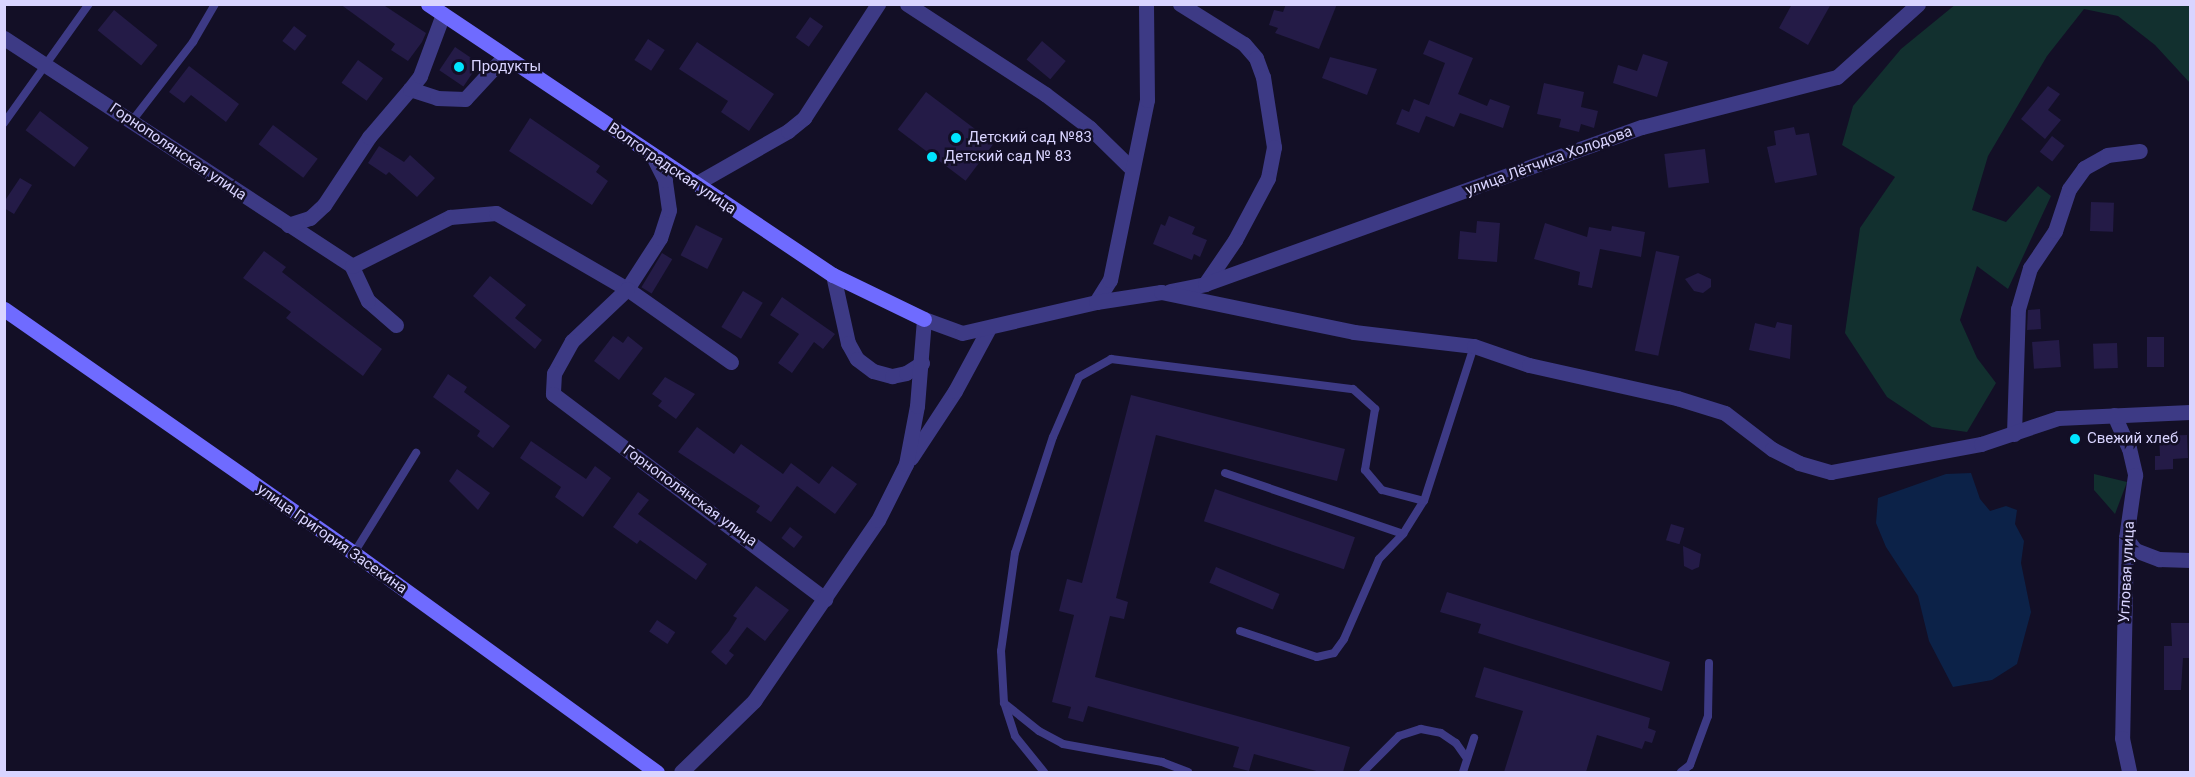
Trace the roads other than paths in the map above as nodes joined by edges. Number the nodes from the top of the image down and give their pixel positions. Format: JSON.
{"nodes":[{"id":1,"x":89,"y":4,"type":"edge"},
{"id":2,"x":214,"y":4,"type":"edge"},
{"id":3,"x":428,"y":4,"type":"edge"},
{"id":4,"x":878,"y":4,"type":"edge"},
{"id":5,"x":907,"y":4,"type":"edge"},
{"id":6,"x":1146,"y":4,"type":"edge"},
{"id":7,"x":1180,"y":4,"type":"edge"},
{"id":8,"x":1911,"y":8,"type":"edge"},
{"id":9,"x":443,"y":14,"type":"junction"},
{"id":10,"x":4,"y":38,"type":"edge"},
{"id":11,"x":503,"y":58,"type":"junction"},
{"id":12,"x":48,"y":66,"type":"junction"},
{"id":13,"x":410,"y":89,"type":"junction"},
{"id":14,"x":132,"y":121,"type":"junction"},
{"id":15,"x":4,"y":123,"type":"edge"},
{"id":16,"x":2140,"y":151,"type":"dead end"},
{"id":17,"x":652,"y":154,"type":"junction"},
{"id":18,"x":1131,"y":168,"type":"junction"},
{"id":19,"x":697,"y":183,"type":"junction"},
{"id":20,"x":288,"y":225,"type":"junction"},
{"id":21,"x":352,"y":266,"type":"junction"},
{"id":22,"x":833,"y":275,"type":"junction"},
{"id":23,"x":1205,"y":284,"type":"junction"},
{"id":24,"x":627,"y":288,"type":"junction"},
{"id":25,"x":1161,"y":292,"type":"junction"},
{"id":26,"x":1096,"y":302,"type":"junction"},
{"id":27,"x":4,"y":309,"type":"edge"},
{"id":28,"x":924,"y":319,"type":"junction"},
{"id":29,"x":396,"y":325,"type":"dead end"},
{"id":30,"x":988,"y":330,"type":"junction"},
{"id":31,"x":1474,"y":346,"type":"junction"},
{"id":32,"x":731,"y":363,"type":"dead end"},
{"id":33,"x":922,"y":363,"type":"junction"},
{"id":34,"x":2190,"y":412,"type":"edge"},
{"id":35,"x":2114,"y":415,"type":"junction"},
{"id":36,"x":2014,"y":434,"type":"junction"},
{"id":37,"x":416,"y":453,"type":"dead end"},
{"id":38,"x":906,"y":464,"type":"junction"},
{"id":39,"x":1225,"y":473,"type":"dead end"},
{"id":40,"x":1424,"y":501,"type":"junction"},
{"id":41,"x":1402,"y":534,"type":"junction"},
{"id":42,"x":2126,"y":538,"type":"junction"},
{"id":43,"x":354,"y":553,"type":"junction"},
{"id":44,"x":2190,"y":560,"type":"edge"},
{"id":45,"x":825,"y":599,"type":"junction"},
{"id":46,"x":1240,"y":631,"type":"dead end"},
{"id":47,"x":1709,"y":663,"type":"dead end"},
{"id":48,"x":1004,"y":703,"type":"junction"},
{"id":49,"x":1474,"y":738,"type":"dead end"},
{"id":50,"x":1467,"y":759,"type":"junction"},
{"id":51,"x":657,"y":772,"type":"edge"},
{"id":52,"x":681,"y":772,"type":"edge"},
{"id":53,"x":1044,"y":772,"type":"edge"},
{"id":54,"x":1188,"y":772,"type":"edge"},
{"id":55,"x":1363,"y":772,"type":"edge"},
{"id":56,"x":1463,"y":772,"type":"edge"},
{"id":57,"x":1681,"y":772,"type":"edge"},
{"id":58,"x":2129,"y":772,"type":"edge"}],
"edges":[{"from":1,"to":12,"type":"lane"},
{"from":2,"to":14,"type":"lane"},
{"from":3,"to":9,"type":"main road","name":"Волгоградская улица"},
{"from":4,"to":19,"type":"street"},
{"from":5,"to":18,"type":"street"},
{"from":6,"to":18,"type":"street"},
{"from":7,"to":23,"type":"street"},
{"from":8,"to":23,"type":"street","name":"улица Лётчика Холодова"},
{"from":9,"to":11,"type":"main road","name":"Волгоградская улица"},
{"from":9,"to":13,"type":"street"},
{"from":10,"to":12,"type":"street","name":"Горнополянская улица"},
{"from":11,"to":13,"type":"street"},
{"from":11,"to":17,"type":"main road","name":"Волгоградская улица"},
{"from":12,"to":14,"type":"street","name":"Горнополянская улица"},
{"from":12,"to":15,"type":"lane"},
{"from":13,"to":20,"type":"street"},
{"from":14,"to":20,"type":"street","name":"Горнополянская улица"},
{"from":16,"to":36,"type":"street"},
{"from":17,"to":19,"type":"main road","name":"Волгоградская улица"},
{"from":17,"to":24,"type":"street"},
{"from":18,"to":26,"type":"street"},
{"from":19,"to":22,"type":"main road","name":"Волгоградская улица"},
{"from":20,"to":21,"type":"street","name":"Горнополянская улица"},
{"from":21,"to":24,"type":"street"},
{"from":21,"to":29,"type":"street"},
{"from":22,"to":28,"type":"main road","name":"Волгоградская улица"},
{"from":22,"to":33,"type":"street"},
{"from":23,"to":25,"type":"street","name":"улица Лётчика Холодова"},
{"from":24,"to":32,"type":"street"},
{"from":24,"to":45,"type":"street","name":"Горнополянская улица"},
{"from":25,"to":26,"type":"street","name":"улица Лётчика Холодова"},
{"from":25,"to":31,"type":"street"},
{"from":26,"to":30,"type":"street","name":"улица Лётчика Холодова"},
{"from":27,"to":43,"type":"main road","name":"улица Григория Засекина"},
{"from":28,"to":30,"type":"street","name":"улица Лётчика Холодова"},
{"from":28,"to":33,"type":"street"},
{"from":30,"to":38,"type":"street"},
{"from":31,"to":36,"type":"street"},
{"from":31,"to":40,"type":"lane"},
{"from":33,"to":38,"type":"street"},
{"from":34,"to":35,"type":"street"},
{"from":35,"to":36,"type":"street"},
{"from":35,"to":42,"type":"street","name":"Угловая улица"},
{"from":37,"to":43,"type":"lane"},
{"from":38,"to":45,"type":"street"},
{"from":39,"to":41,"type":"lane"},
{"from":40,"to":41,"type":"lane"},
{"from":40,"to":48,"type":"lane"},
{"from":41,"to":46,"type":"lane"},
{"from":42,"to":44,"type":"street"},
{"from":42,"to":58,"type":"street","name":"Угловая улица"},
{"from":43,"to":51,"type":"main road","name":"улица Григория Засекина"},
{"from":45,"to":52,"type":"street"},
{"from":47,"to":57,"type":"lane"},
{"from":48,"to":53,"type":"lane"},
{"from":48,"to":54,"type":"lane"},
{"from":49,"to":50,"type":"lane"},
{"from":50,"to":55,"type":"lane"},
{"from":50,"to":56,"type":"lane"}]}
